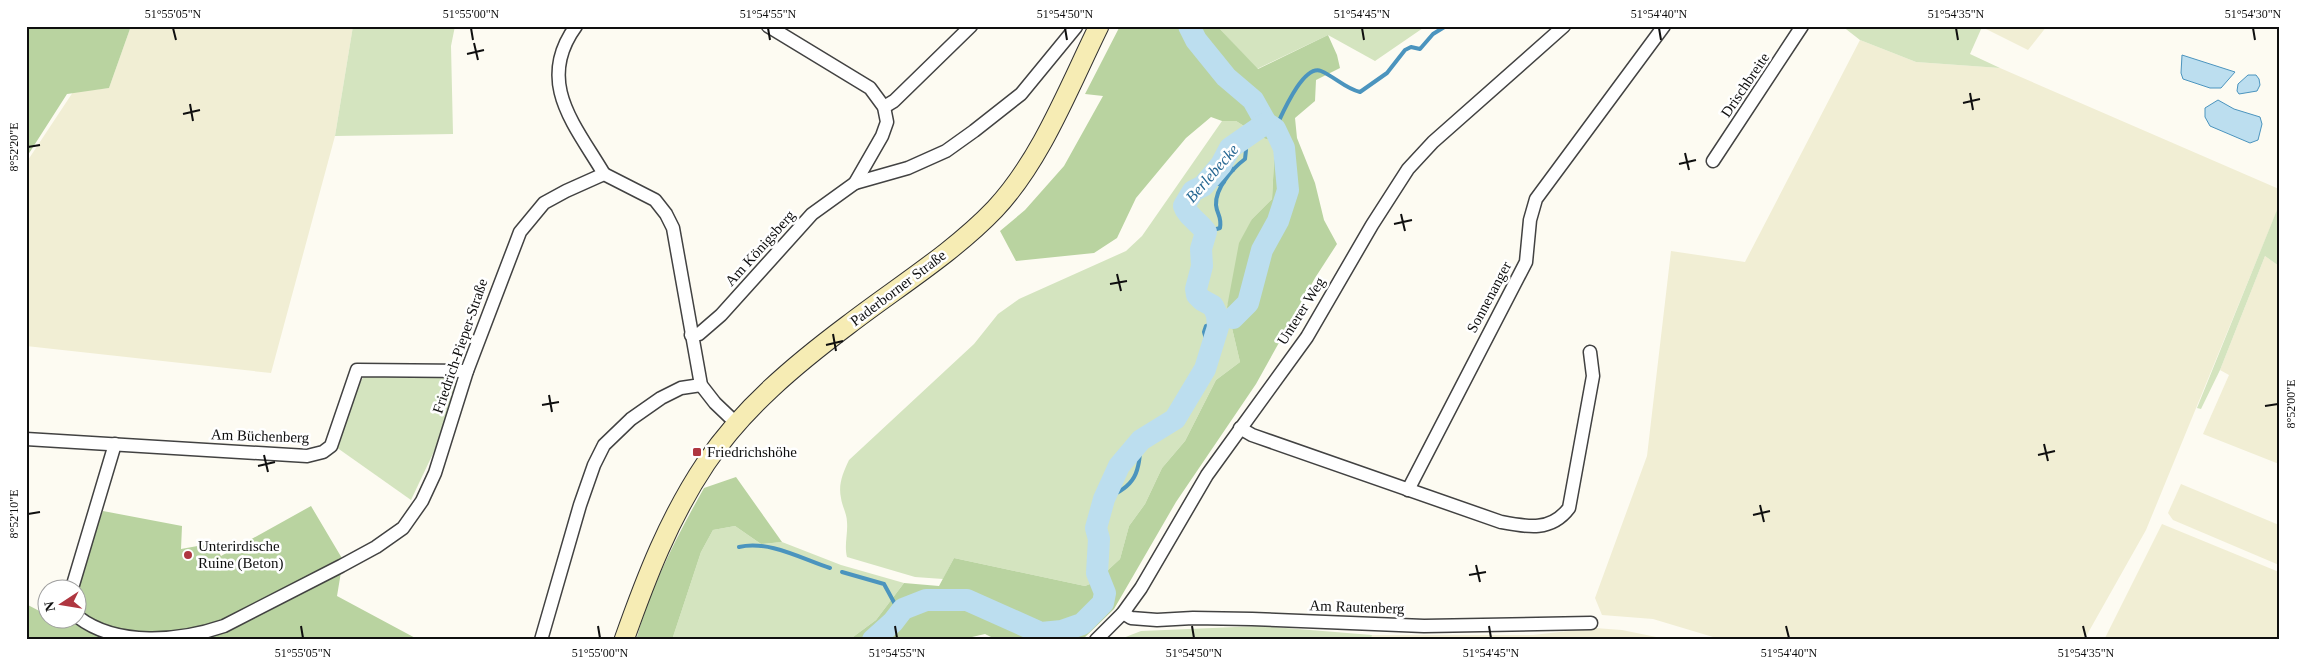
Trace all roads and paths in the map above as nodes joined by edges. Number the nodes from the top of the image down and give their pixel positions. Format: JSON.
{"nodes":[{"id":1,"x":576,"y":26,"type":"edge"},
{"id":2,"x":768,"y":26,"type":"edge"},
{"id":3,"x":971,"y":26,"type":"edge"},
{"id":4,"x":1099,"y":26,"type":"edge"},
{"id":5,"x":1564,"y":26,"type":"edge"},
{"id":6,"x":1664,"y":26,"type":"edge"},
{"id":7,"x":1802,"y":26,"type":"edge"},
{"id":8,"x":1076,"y":27,"type":"edge"},
{"id":9,"x":884,"y":107,"type":"junction"},
{"id":10,"x":1713,"y":161,"type":"dead end"},
{"id":11,"x":604,"y":174,"type":"junction"},
{"id":12,"x":855,"y":183,"type":"junction"},
{"id":13,"x":691,"y":335,"type":"junction"},
{"id":14,"x":1590,"y":352,"type":"dead end"},
{"id":15,"x":466,"y":371,"type":"junction"},
{"id":16,"x":702,"y":385,"type":"junction"},
{"id":17,"x":737,"y":424,"type":"junction"},
{"id":18,"x":1240,"y":428,"type":"junction"},
{"id":19,"x":26,"y":439,"type":"edge"},
{"id":20,"x":115,"y":444,"type":"junction"},
{"id":21,"x":1408,"y":490,"type":"junction"},
{"id":22,"x":75,"y":578,"type":"edge"},
{"id":23,"x":1123,"y":613,"type":"junction"},
{"id":24,"x":1591,"y":623,"type":"dead end"},
{"id":25,"x":88,"y":624,"type":"edge"},
{"id":26,"x":541,"y":640,"type":"edge"},
{"id":27,"x":624,"y":640,"type":"edge"},
{"id":28,"x":1096,"y":640,"type":"edge"}],
"edges":[{"from":1,"to":11,"type":"street"},
{"from":2,"to":9,"type":"street"},
{"from":3,"to":9,"type":"street"},
{"from":4,"to":17,"type":"main road","name":"Paderborner Straße"},
{"from":5,"to":18,"type":"street","name":"Unterer Weg"},
{"from":6,"to":21,"type":"street","name":"Sonnenanger"},
{"from":7,"to":10,"type":"street","name":"Drischbreite"},
{"from":8,"to":12,"type":"street","name":"Am Königsberg"},
{"from":9,"to":12,"type":"street","name":"Am Königsberg"},
{"from":11,"to":13,"type":"street"},
{"from":11,"to":15,"type":"street","name":"Friedrich-Pieper-Straße"},
{"from":12,"to":13,"type":"street","name":"Am Königsberg"},
{"from":13,"to":16,"type":"street"},
{"from":14,"to":21,"type":"street"},
{"from":15,"to":20,"type":"street","name":"Am Büchenberg"},
{"from":15,"to":25,"type":"street","name":"Friedrich-Pieper-Straße"},
{"from":16,"to":17,"type":"street"},
{"from":16,"to":26,"type":"street"},
{"from":17,"to":27,"type":"main road","name":"Paderborner Straße"},
{"from":18,"to":21,"type":"street"},
{"from":18,"to":23,"type":"street","name":"Unterer Weg"},
{"from":19,"to":20,"type":"street","name":"Am Büchenberg"},
{"from":20,"to":22,"type":"street"},
{"from":23,"to":24,"type":"street","name":"Am Rautenberg"},
{"from":23,"to":28,"type":"street","name":"Unterer Weg"}]}
